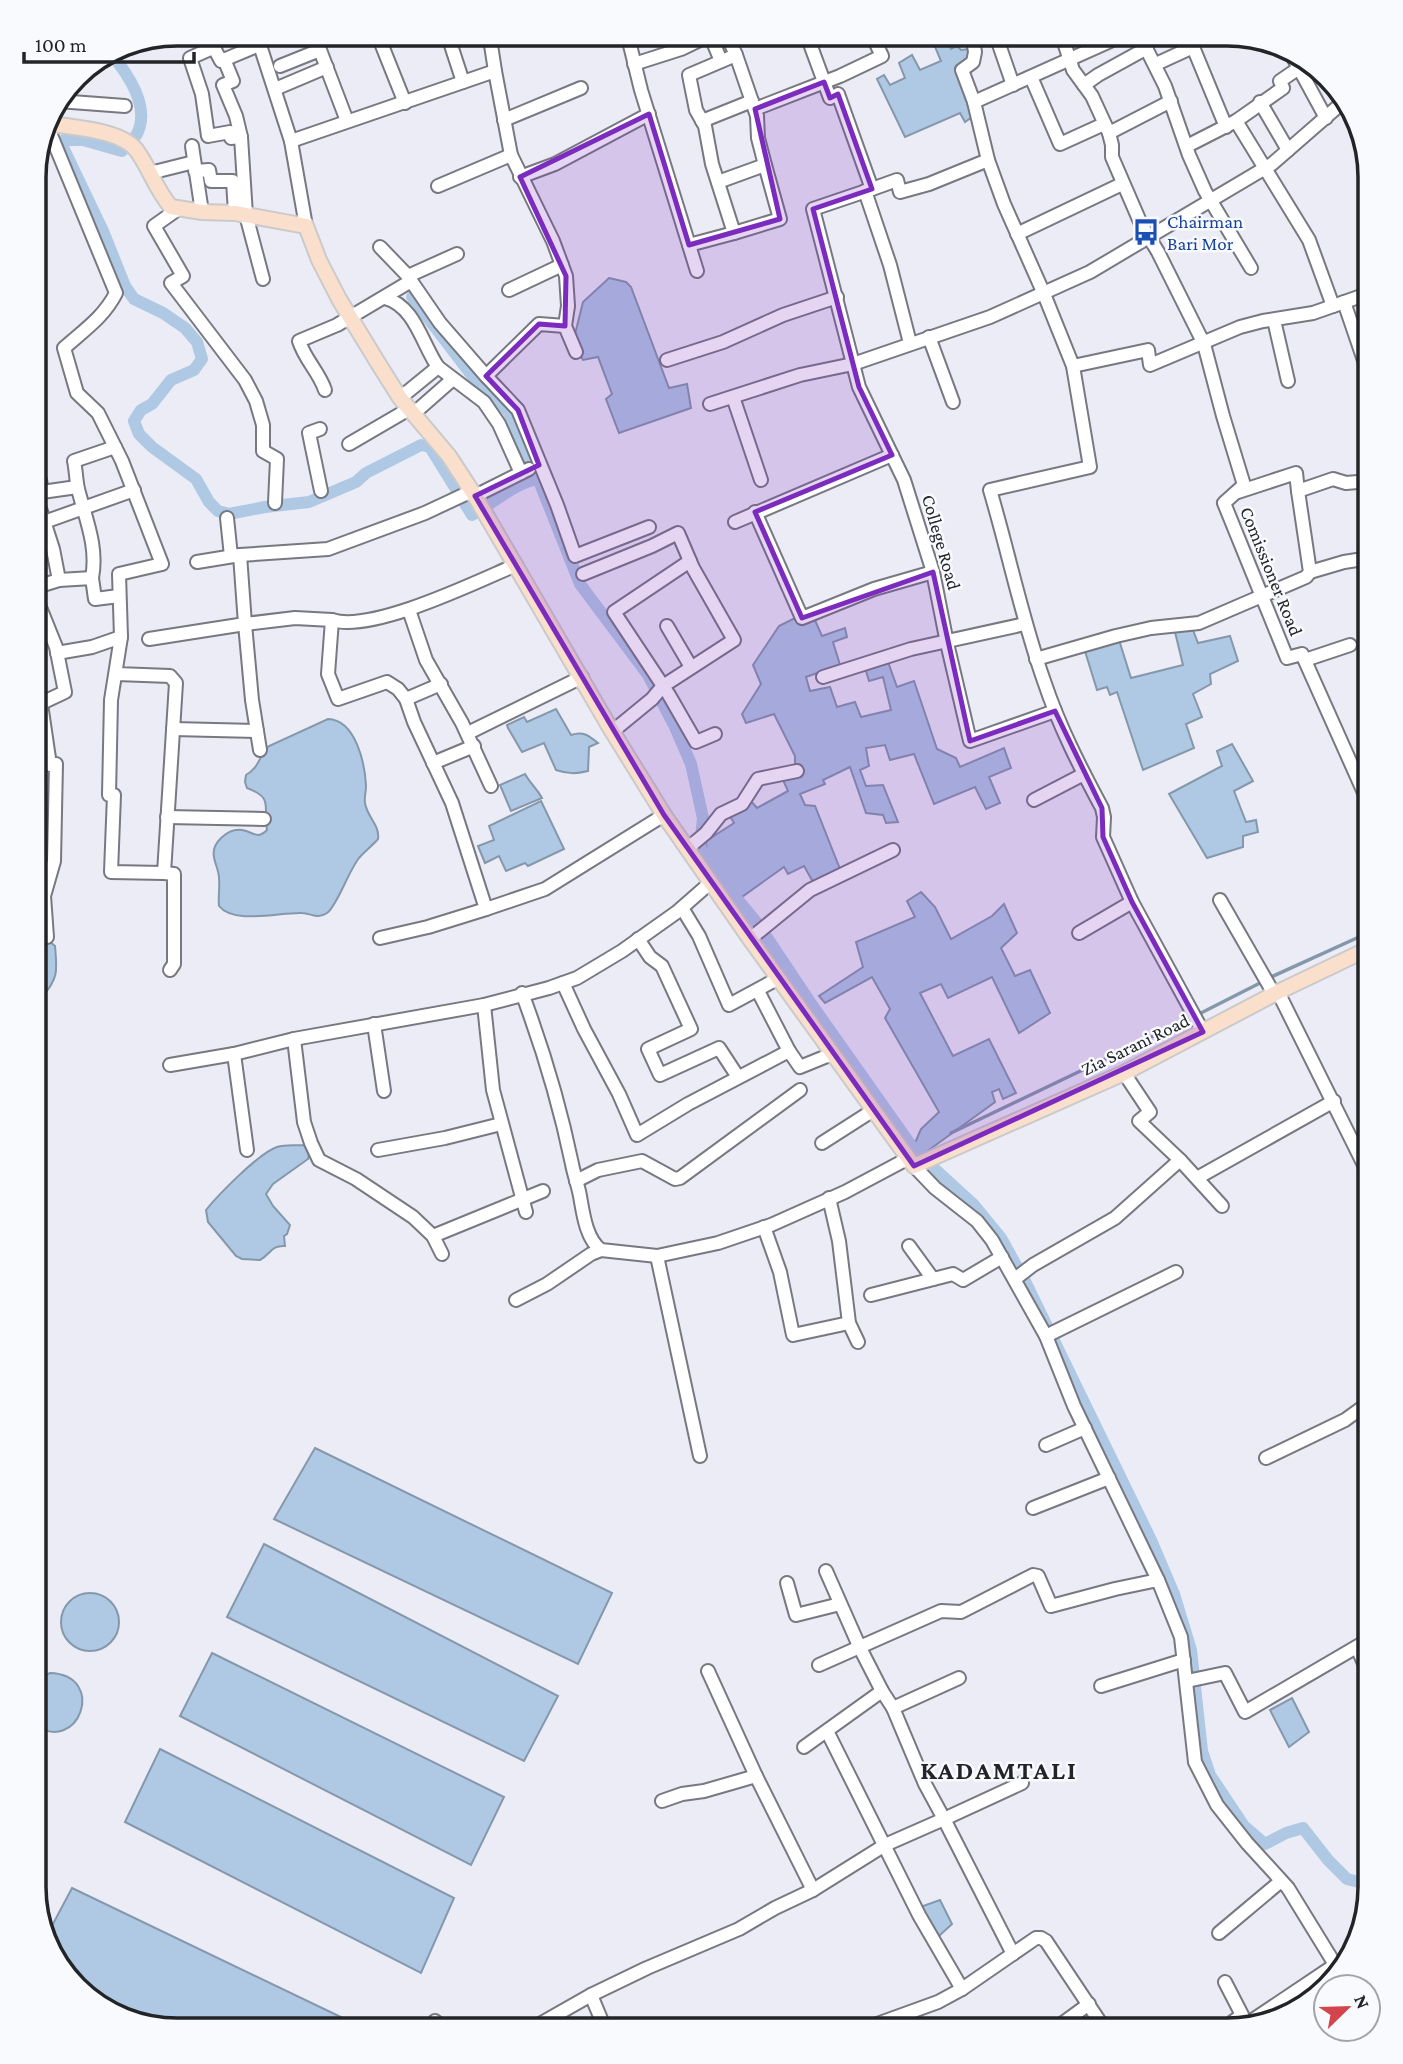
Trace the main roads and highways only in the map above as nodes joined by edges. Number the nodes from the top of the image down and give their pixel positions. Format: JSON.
{"nodes":[{"id":1,"x":57,"y":123,"type":"edge"},
{"id":2,"x":1358,"y":954,"type":"edge"}],
"edges":[{"from":1,"to":2,"type":"main road","name":"Zia Sarani Road"}]}
